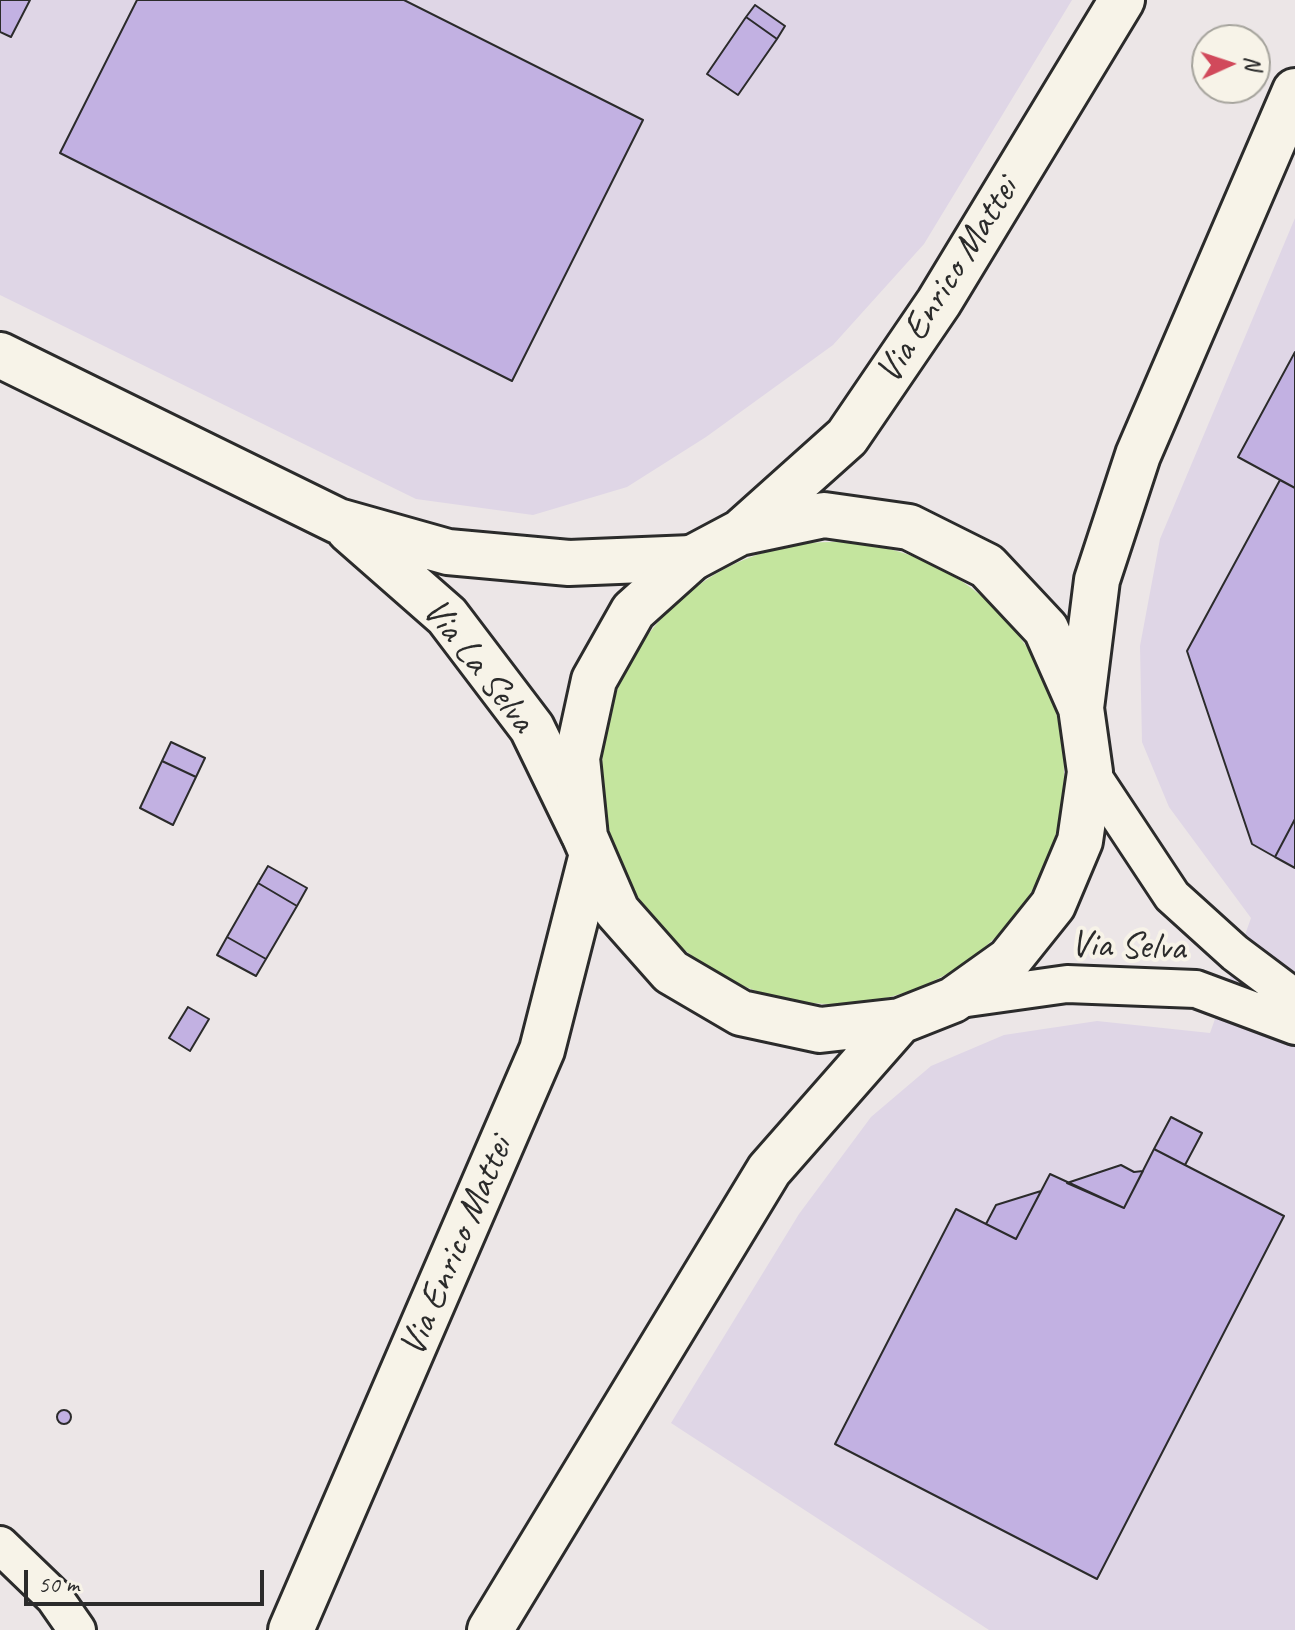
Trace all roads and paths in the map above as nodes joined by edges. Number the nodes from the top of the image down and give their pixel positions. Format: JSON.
{"nodes":[{"id":1,"x":1122,"y":0,"type":"edge"},
{"id":2,"x":1295,"y":91,"type":"edge"},
{"id":3,"x":0,"y":355,"type":"edge"},
{"id":4,"x":338,"y":521,"type":"junction"},
{"id":5,"x":739,"y":533,"type":"junction"},
{"id":6,"x":692,"y":558,"type":"junction"},
{"id":7,"x":1081,"y":708,"type":"junction"},
{"id":8,"x":1090,"y":772,"type":"junction"},
{"id":9,"x":588,"y":845,"type":"junction"},
{"id":10,"x":1295,"y":998,"type":"edge"},
{"id":11,"x":953,"y":1000,"type":"junction"},
{"id":12,"x":900,"y":1021,"type":"junction"},
{"id":13,"x":1295,"y":1026,"type":"edge"},
{"id":14,"x":0,"y":1545,"type":"edge"},
{"id":15,"x":77,"y":1630,"type":"edge"},
{"id":16,"x":291,"y":1630,"type":"edge"},
{"id":17,"x":490,"y":1630,"type":"edge"}],
"edges":[{"from":1,"to":5,"type":"main road","name":"Via Enrico Mattei"},
{"from":2,"to":7,"type":"main road"},
{"from":3,"to":4,"type":"main road","name":"Via La Selva"},
{"from":4,"to":6,"type":"main road","name":"Via La Selva"},
{"from":4,"to":9,"type":"main road","name":"Via La Selva"},
{"from":5,"to":6,"type":"main road"},
{"from":5,"to":7,"type":"main road"},
{"from":6,"to":9,"type":"main road"},
{"from":7,"to":8,"type":"main road"},
{"from":8,"to":10,"type":"street","name":"Via Selva"},
{"from":8,"to":11,"type":"main road"},
{"from":9,"to":12,"type":"main road","name":"Via La Selva"},
{"from":9,"to":16,"type":"main road","name":"Via Enrico Mattei"},
{"from":11,"to":12,"type":"main road"},
{"from":11,"to":13,"type":"street","name":"Via Selva"},
{"from":12,"to":17,"type":"main road"},
{"from":14,"to":15,"type":"street"}]}
